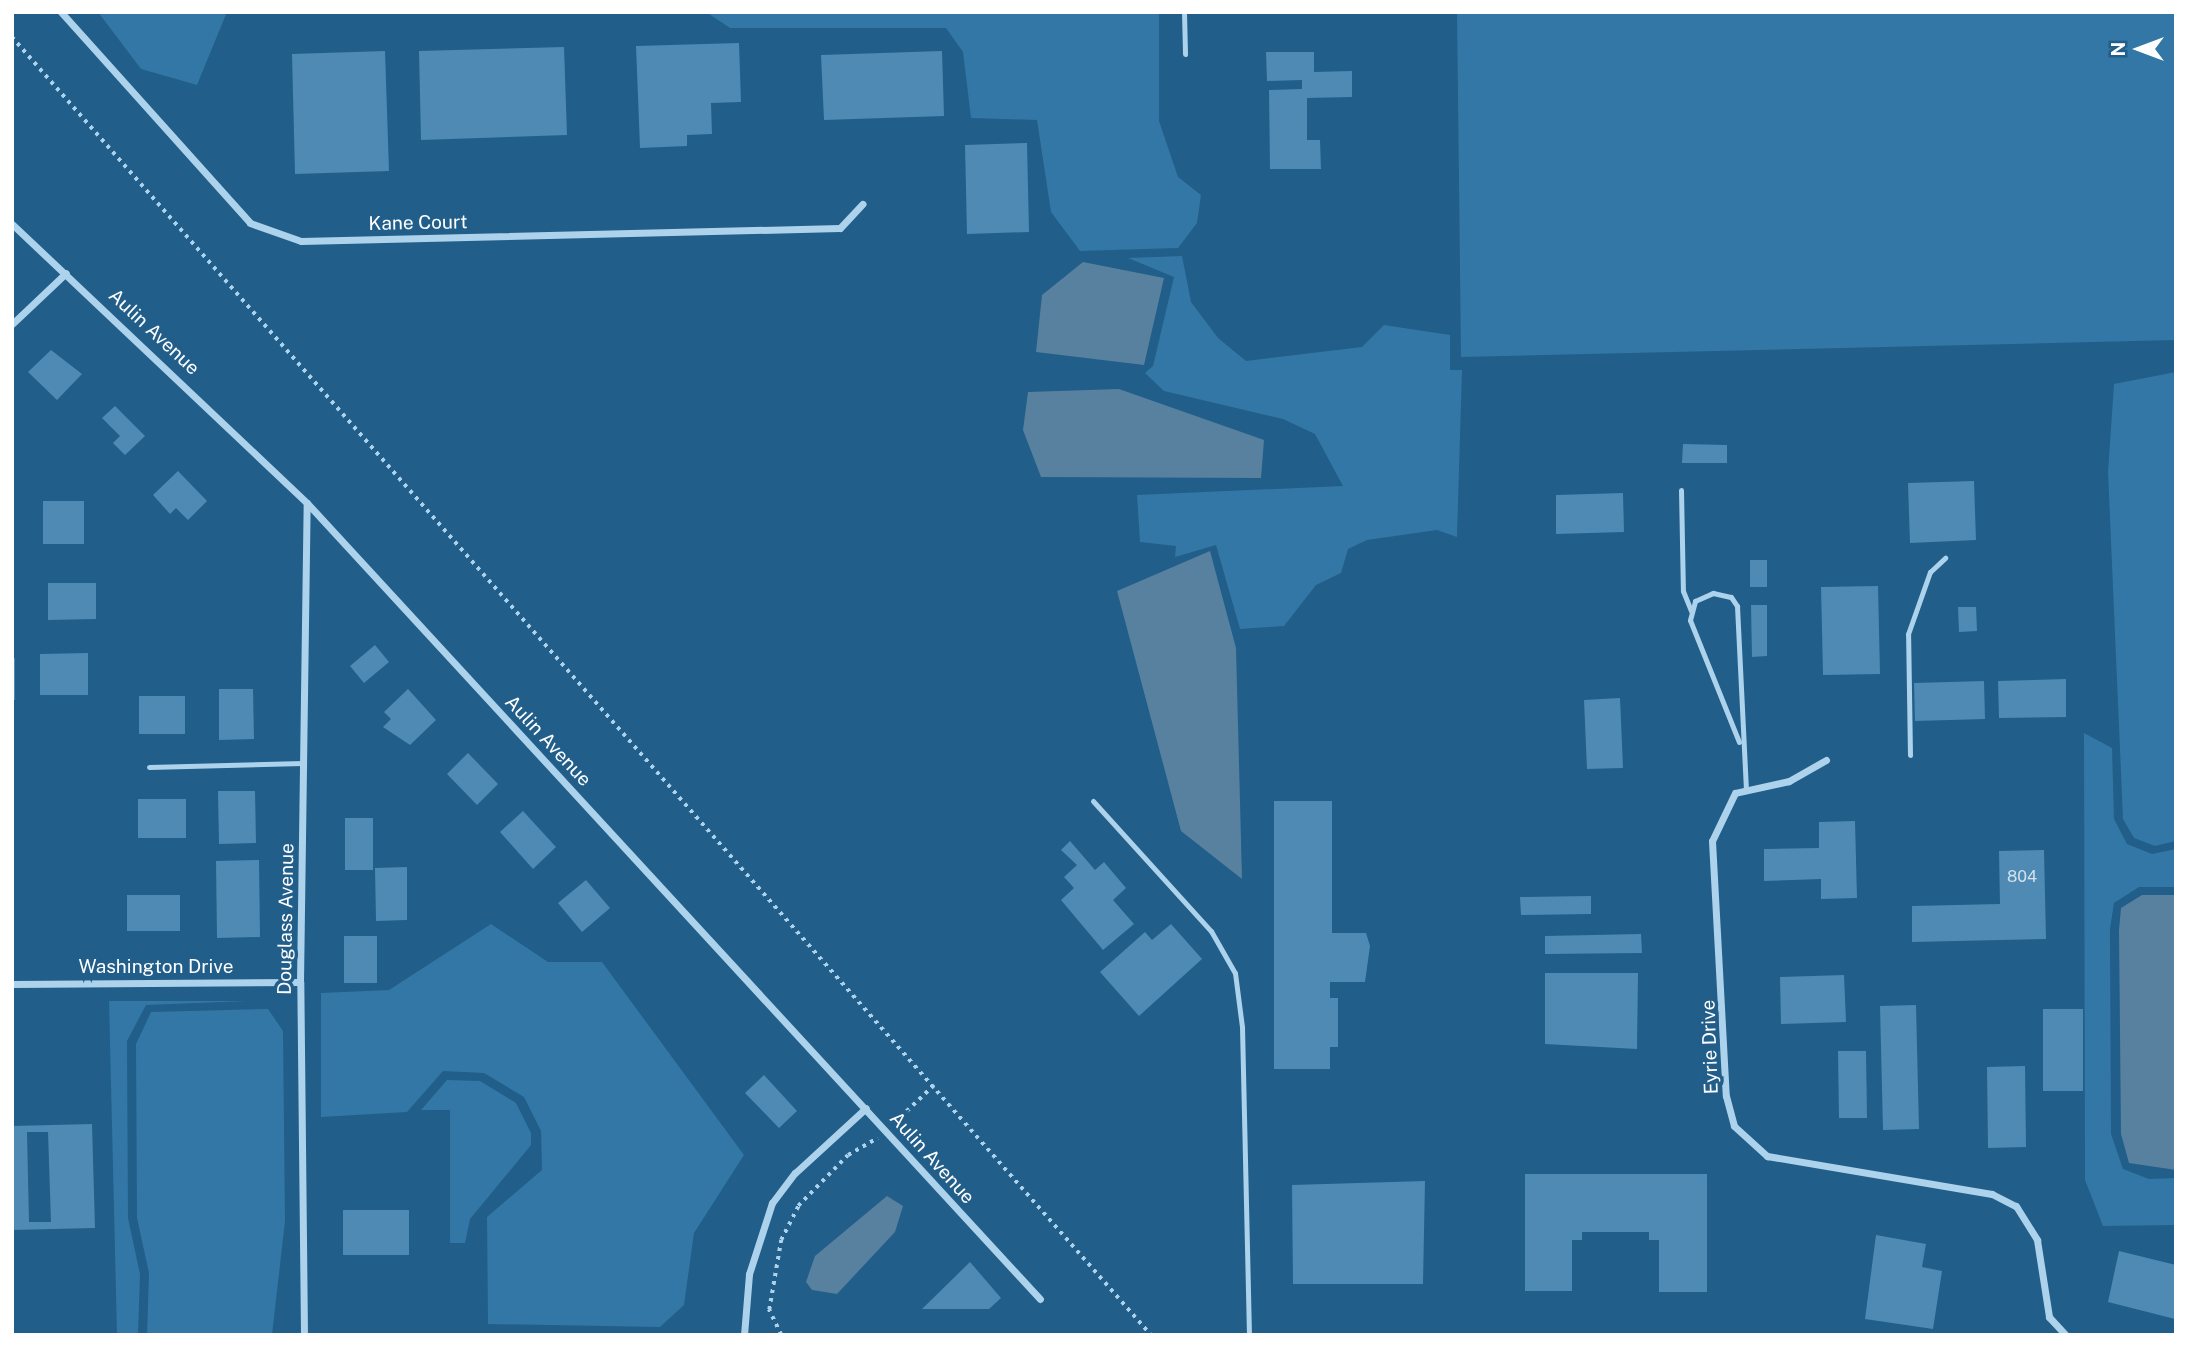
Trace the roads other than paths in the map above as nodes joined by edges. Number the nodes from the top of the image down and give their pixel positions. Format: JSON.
{"nodes":[{"id":1,"x":61,"y":12,"type":"edge"},
{"id":2,"x":1184,"y":12,"type":"edge"},
{"id":3,"x":1185,"y":54,"type":"dead end"},
{"id":4,"x":862,"y":204,"type":"dead end"},
{"id":5,"x":12,"y":224,"type":"edge"},
{"id":6,"x":66,"y":273,"type":"junction"},
{"id":7,"x":12,"y":324,"type":"edge"},
{"id":8,"x":1681,"y":490,"type":"dead end"},
{"id":9,"x":307,"y":503,"type":"junction"},
{"id":10,"x":1945,"y":558,"type":"dead end"},
{"id":11,"x":1691,"y":611,"type":"junction"},
{"id":12,"x":1739,"y":742,"type":"junction"},
{"id":13,"x":1910,"y":755,"type":"dead end"},
{"id":14,"x":1826,"y":760,"type":"dead end"},
{"id":15,"x":303,"y":764,"type":"junction"},
{"id":16,"x":149,"y":766,"type":"dead end"},
{"id":17,"x":1746,"y":790,"type":"junction"},
{"id":18,"x":1093,"y":801,"type":"dead end"},
{"id":19,"x":300,"y":982,"type":"junction"},
{"id":20,"x":12,"y":984,"type":"edge"},
{"id":21,"x":866,"y":1108,"type":"junction"},
{"id":22,"x":1040,"y":1300,"type":"dead end"},
{"id":23,"x":304,"y":1335,"type":"edge"},
{"id":24,"x":744,"y":1335,"type":"edge"},
{"id":25,"x":1249,"y":1335,"type":"edge"},
{"id":26,"x":2066,"y":1335,"type":"edge"}],
"edges":[{"from":1,"to":4,"type":"street","name":"Kane Court"},
{"from":2,"to":3,"type":"lane"},
{"from":5,"to":6,"type":"street","name":"Aulin Avenue"},
{"from":6,"to":7,"type":"street"},
{"from":6,"to":9,"type":"street","name":"Aulin Avenue"},
{"from":8,"to":11,"type":"lane"},
{"from":9,"to":15,"type":"street","name":"Douglass Avenue"},
{"from":9,"to":21,"type":"street","name":"Aulin Avenue"},
{"from":10,"to":13,"type":"lane"},
{"from":11,"to":12,"type":"lane"},
{"from":11,"to":12,"type":"lane"},
{"from":12,"to":17,"type":"lane"},
{"from":14,"to":17,"type":"street"},
{"from":15,"to":16,"type":"lane"},
{"from":15,"to":19,"type":"street","name":"Douglass Avenue"},
{"from":17,"to":26,"type":"street","name":"Eyrie Drive"},
{"from":18,"to":25,"type":"lane"},
{"from":19,"to":20,"type":"street","name":"Washington Drive"},
{"from":19,"to":23,"type":"street","name":"Douglass Avenue"},
{"from":21,"to":22,"type":"street","name":"Aulin Avenue"},
{"from":21,"to":24,"type":"street"}]}
